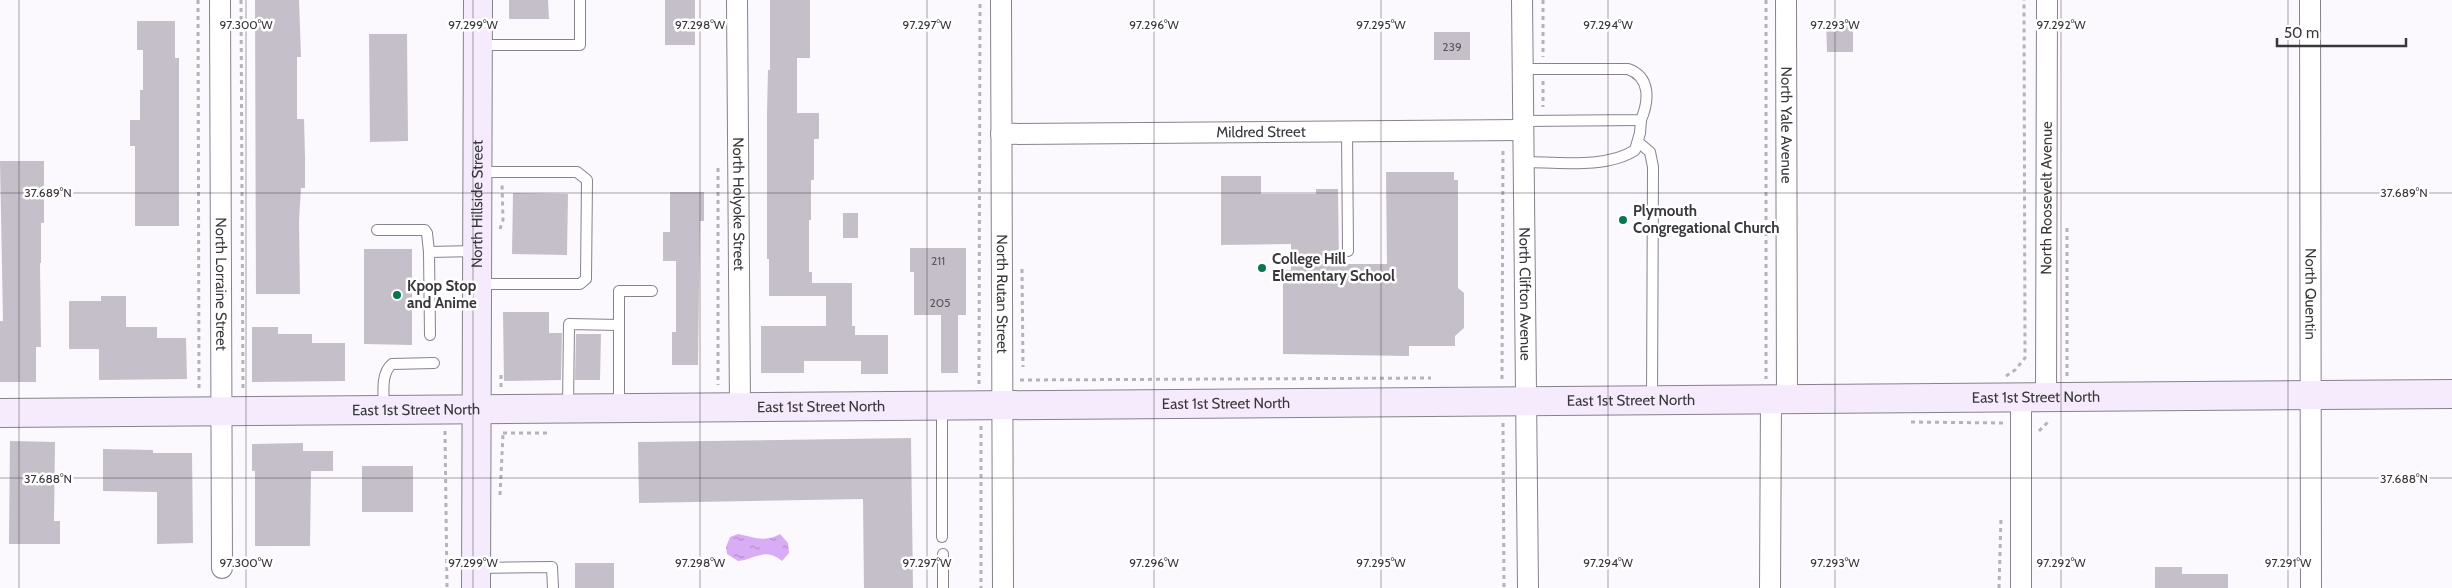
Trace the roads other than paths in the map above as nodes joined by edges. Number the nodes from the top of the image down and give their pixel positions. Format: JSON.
{"nodes":[{"id":1,"x":220,"y":0,"type":"edge"},
{"id":2,"x":478,"y":0,"type":"edge"},
{"id":3,"x":580,"y":0,"type":"edge"},
{"id":4,"x":737,"y":0,"type":"edge"},
{"id":5,"x":1001,"y":0,"type":"edge"},
{"id":6,"x":1522,"y":0,"type":"edge"},
{"id":7,"x":1786,"y":0,"type":"edge"},
{"id":8,"x":2047,"y":0,"type":"edge"},
{"id":9,"x":2310,"y":0,"type":"edge"},
{"id":10,"x":478,"y":45,"type":"junction"},
{"id":11,"x":1522,"y":69,"type":"junction"},
{"id":12,"x":1641,"y":120,"type":"junction"},
{"id":13,"x":1516,"y":127,"type":"junction"},
{"id":14,"x":1347,"y":131,"type":"junction"},
{"id":15,"x":1001,"y":134,"type":"junction"},
{"id":16,"x":1638,"y":142,"type":"junction"},
{"id":17,"x":1523,"y":162,"type":"junction"},
{"id":18,"x":477,"y":172,"type":"junction"},
{"id":19,"x":377,"y":230,"type":"dead end"},
{"id":20,"x":476,"y":251,"type":"junction"},
{"id":21,"x":1348,"y":251,"type":"dead end"},
{"id":22,"x":429,"y":252,"type":"junction"},
{"id":23,"x":476,"y":284,"type":"junction"},
{"id":24,"x":652,"y":291,"type":"dead end"},
{"id":25,"x":620,"y":325,"type":"junction"},
{"id":26,"x":430,"y":335,"type":"dead end"},
{"id":27,"x":434,"y":363,"type":"dead end"},
{"id":28,"x":2452,"y":394,"type":"edge"},
{"id":29,"x":2310,"y":395,"type":"junction"},
{"id":30,"x":1773,"y":399,"type":"junction"},
{"id":31,"x":1652,"y":400,"type":"junction"},
{"id":32,"x":1514,"y":401,"type":"junction"},
{"id":33,"x":2031,"y":403,"type":"junction"},
{"id":34,"x":942,"y":406,"type":"junction"},
{"id":35,"x":991,"y":406,"type":"junction"},
{"id":36,"x":740,"y":408,"type":"junction"},
{"id":37,"x":568,"y":409,"type":"junction"},
{"id":38,"x":619,"y":409,"type":"junction"},
{"id":39,"x":476,"y":410,"type":"junction"},
{"id":40,"x":384,"y":411,"type":"junction"},
{"id":41,"x":222,"y":412,"type":"junction"},
{"id":42,"x":0,"y":413,"type":"edge"},
{"id":43,"x":942,"y":536,"type":"dead end"},
{"id":44,"x":943,"y":554,"type":"dead end"},
{"id":45,"x":222,"y":568,"type":"dead end"},
{"id":46,"x":476,"y":578,"type":"edge"},
{"id":47,"x":553,"y":588,"type":"edge"},
{"id":48,"x":943,"y":588,"type":"edge"},
{"id":49,"x":1003,"y":588,"type":"edge"},
{"id":50,"x":1528,"y":588,"type":"edge"},
{"id":51,"x":1770,"y":588,"type":"edge"},
{"id":52,"x":2020,"y":588,"type":"edge"},
{"id":53,"x":2311,"y":588,"type":"edge"}],
"edges":[{"from":1,"to":41,"type":"street","name":"North Lorraine Street"},
{"from":2,"to":10,"type":"street","name":"North Hillside Street"},
{"from":3,"to":10,"type":"lane"},
{"from":4,"to":36,"type":"street","name":"North Holyoke Street"},
{"from":5,"to":15,"type":"street","name":"North Rutan Street"},
{"from":6,"to":11,"type":"street","name":"North Clifton Avenue"},
{"from":7,"to":30,"type":"street","name":"North Yale Avenue"},
{"from":8,"to":33,"type":"street","name":"North Roosevelt Avenue"},
{"from":9,"to":29,"type":"street","name":"North Quentin"},
{"from":10,"to":18,"type":"street","name":"North Hillside Street"},
{"from":11,"to":12,"type":"lane"},
{"from":11,"to":13,"type":"street","name":"North Clifton Avenue"},
{"from":12,"to":13,"type":"lane"},
{"from":12,"to":16,"type":"lane"},
{"from":13,"to":14,"type":"street","name":"Mildred Street"},
{"from":13,"to":17,"type":"street","name":"North Clifton Avenue"},
{"from":14,"to":15,"type":"street","name":"Mildred Street"},
{"from":14,"to":21,"type":"lane"},
{"from":15,"to":35,"type":"street","name":"North Rutan Street"},
{"from":16,"to":17,"type":"lane"},
{"from":16,"to":31,"type":"lane"},
{"from":17,"to":32,"type":"street","name":"North Clifton Avenue"},
{"from":18,"to":20,"type":"street","name":"North Hillside Street"},
{"from":18,"to":23,"type":"lane"},
{"from":19,"to":22,"type":"lane"},
{"from":20,"to":22,"type":"lane"},
{"from":20,"to":23,"type":"street","name":"North Hillside Street"},
{"from":22,"to":26,"type":"lane"},
{"from":23,"to":39,"type":"street","name":"North Hillside Street"},
{"from":24,"to":25,"type":"lane"},
{"from":25,"to":37,"type":"lane"},
{"from":25,"to":38,"type":"lane"},
{"from":27,"to":40,"type":"lane"},
{"from":28,"to":29,"type":"street","name":"East 1st Street North"},
{"from":29,"to":33,"type":"street","name":"East 1st Street North"},
{"from":29,"to":53,"type":"street","name":"North Quentin"},
{"from":30,"to":31,"type":"street","name":"East 1st Street North"},
{"from":30,"to":33,"type":"street","name":"East 1st Street North"},
{"from":30,"to":51,"type":"street","name":"North Yale Avenue"},
{"from":31,"to":32,"type":"street","name":"East 1st Street North"},
{"from":32,"to":35,"type":"street","name":"East 1st Street North"},
{"from":32,"to":50,"type":"street","name":"North Clifton Avenue"},
{"from":33,"to":52,"type":"street","name":"North Roosevelt Avenue"},
{"from":34,"to":35,"type":"street","name":"East 1st Street North"},
{"from":34,"to":36,"type":"street","name":"East 1st Street North"},
{"from":34,"to":43,"type":"lane"},
{"from":35,"to":49,"type":"street","name":"North Rutan Street"},
{"from":36,"to":38,"type":"street","name":"East 1st Street North"},
{"from":37,"to":38,"type":"street","name":"East 1st Street North"},
{"from":37,"to":39,"type":"street","name":"East 1st Street North"},
{"from":39,"to":40,"type":"street","name":"East 1st Street North"},
{"from":39,"to":46,"type":"street","name":"North Hillside Street"},
{"from":40,"to":41,"type":"street","name":"East 1st Street North"},
{"from":41,"to":42,"type":"street","name":"East 1st Street North"},
{"from":41,"to":45,"type":"street","name":"North Lorraine Street"},
{"from":44,"to":48,"type":"lane"},
{"from":46,"to":47,"type":"lane"}]}
